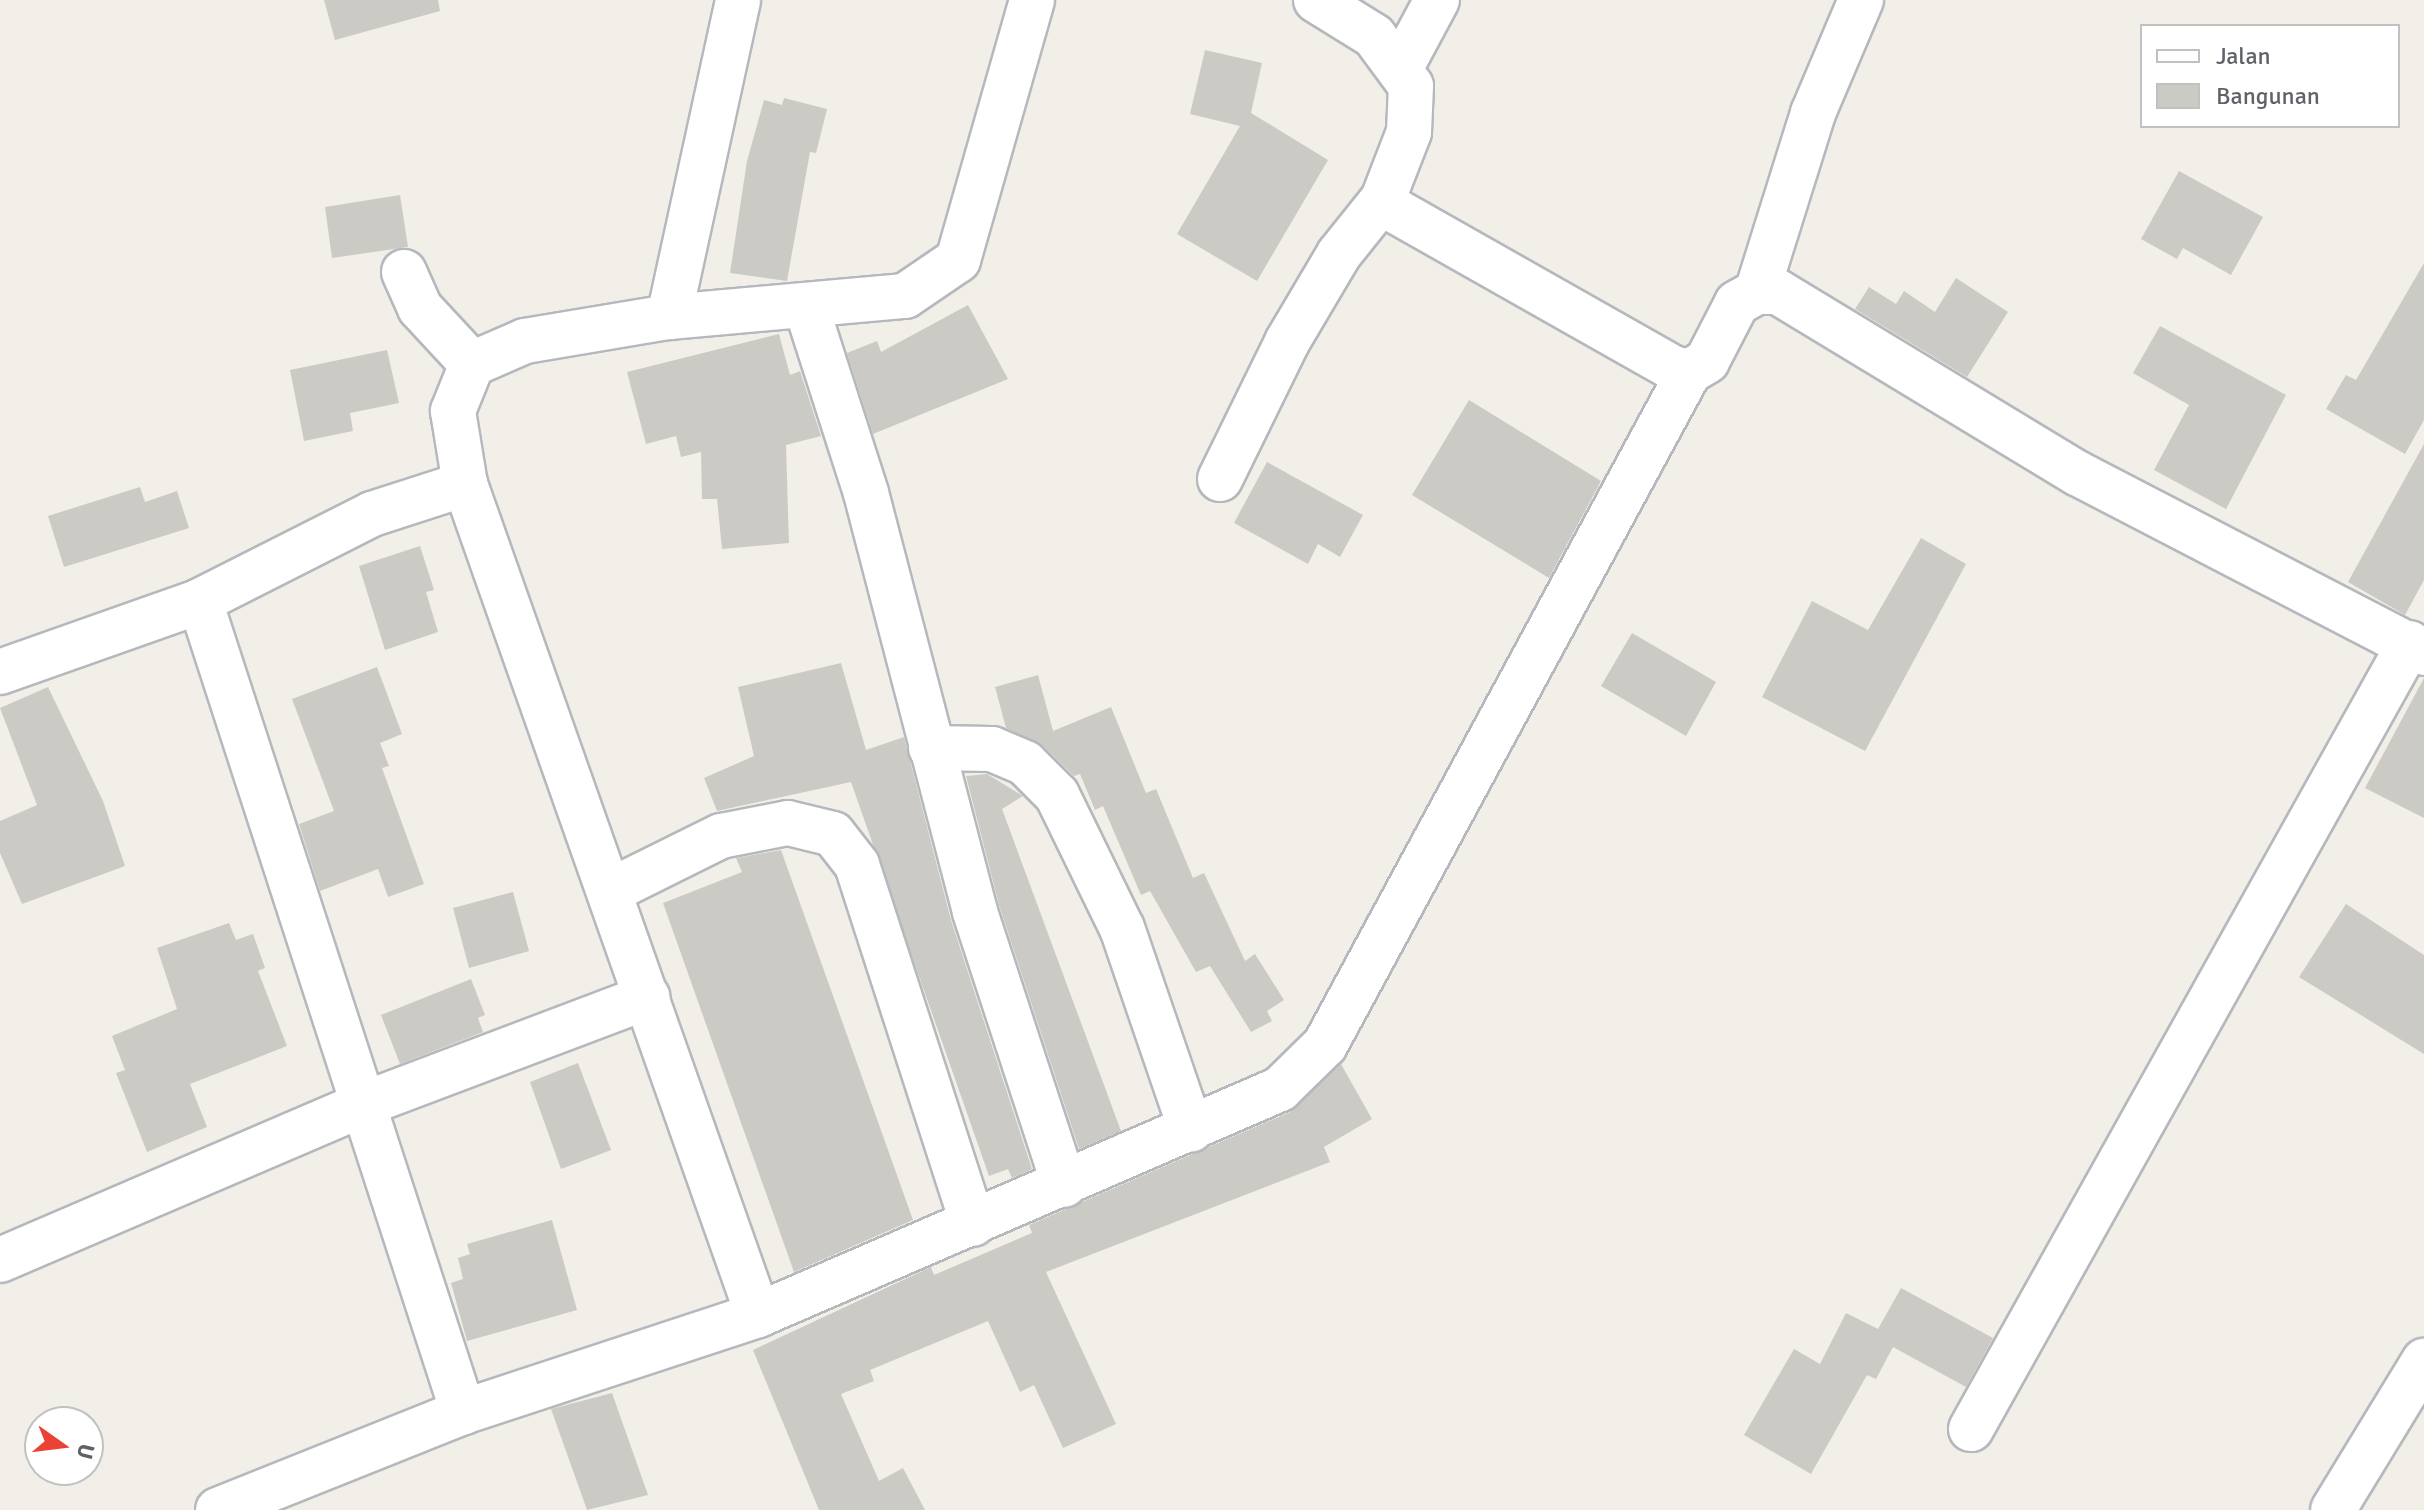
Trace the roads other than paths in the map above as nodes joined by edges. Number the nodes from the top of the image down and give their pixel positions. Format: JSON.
{"nodes":[{"id":1,"x":738,"y":0,"type":"edge"},
{"id":2,"x":1032,"y":0,"type":"edge"},
{"id":3,"x":1316,"y":0,"type":"edge"},
{"id":4,"x":1437,"y":0,"type":"edge"},
{"id":5,"x":1861,"y":0,"type":"edge"},
{"id":6,"x":1401,"y":67,"type":"junction"},
{"id":7,"x":1383,"y":199,"type":"junction"},
{"id":8,"x":404,"y":272,"type":"dead end"},
{"id":9,"x":1757,"y":292,"type":"junction"},
{"id":10,"x":806,"y":306,"type":"junction"},
{"id":11,"x":669,"y":317,"type":"junction"},
{"id":12,"x":472,"y":364,"type":"junction"},
{"id":13,"x":1689,"y":372,"type":"junction"},
{"id":14,"x":1220,"y":479,"type":"dead end"},
{"id":15,"x":465,"y":484,"type":"junction"},
{"id":16,"x":200,"y":601,"type":"junction"},
{"id":17,"x":2417,"y":648,"type":"edge"},
{"id":18,"x":0,"y":672,"type":"edge"},
{"id":19,"x":931,"y":748,"type":"junction"},
{"id":20,"x":610,"y":891,"type":"junction"},
{"id":21,"x":647,"y":997,"type":"junction"},
{"id":22,"x":364,"y":1104,"type":"junction"},
{"id":23,"x":1191,"y":1129,"type":"junction"},
{"id":24,"x":1064,"y":1185,"type":"junction"},
{"id":25,"x":973,"y":1224,"type":"junction"},
{"id":26,"x":0,"y":1260,"type":"edge"},
{"id":27,"x":758,"y":1315,"type":"junction"},
{"id":28,"x":2424,"y":1361,"type":"edge"},
{"id":29,"x":463,"y":1412,"type":"junction"},
{"id":30,"x":1971,"y":1429,"type":"dead end"},
{"id":31,"x":218,"y":1510,"type":"edge"},
{"id":32,"x":2333,"y":1510,"type":"edge"}],
"edges":[{"from":1,"to":11,"type":"street"},
{"from":2,"to":10,"type":"street"},
{"from":3,"to":6,"type":"street"},
{"from":4,"to":6,"type":"street"},
{"from":5,"to":9,"type":"street"},
{"from":6,"to":7,"type":"street"},
{"from":7,"to":13,"type":"street"},
{"from":7,"to":14,"type":"street"},
{"from":8,"to":12,"type":"street"},
{"from":9,"to":13,"type":"street"},
{"from":9,"to":17,"type":"street"},
{"from":10,"to":11,"type":"street"},
{"from":10,"to":19,"type":"street"},
{"from":11,"to":12,"type":"street"},
{"from":12,"to":15,"type":"street"},
{"from":13,"to":23,"type":"street"},
{"from":15,"to":16,"type":"street"},
{"from":15,"to":20,"type":"street"},
{"from":16,"to":18,"type":"street"},
{"from":16,"to":22,"type":"street"},
{"from":17,"to":30,"type":"street"},
{"from":19,"to":23,"type":"street"},
{"from":19,"to":24,"type":"street"},
{"from":20,"to":21,"type":"street"},
{"from":20,"to":25,"type":"street"},
{"from":21,"to":22,"type":"street"},
{"from":21,"to":27,"type":"street"},
{"from":22,"to":26,"type":"street"},
{"from":22,"to":29,"type":"street"},
{"from":23,"to":24,"type":"street"},
{"from":24,"to":25,"type":"street"},
{"from":25,"to":27,"type":"street"},
{"from":27,"to":29,"type":"street"},
{"from":28,"to":32,"type":"street"},
{"from":29,"to":31,"type":"street"}]}
